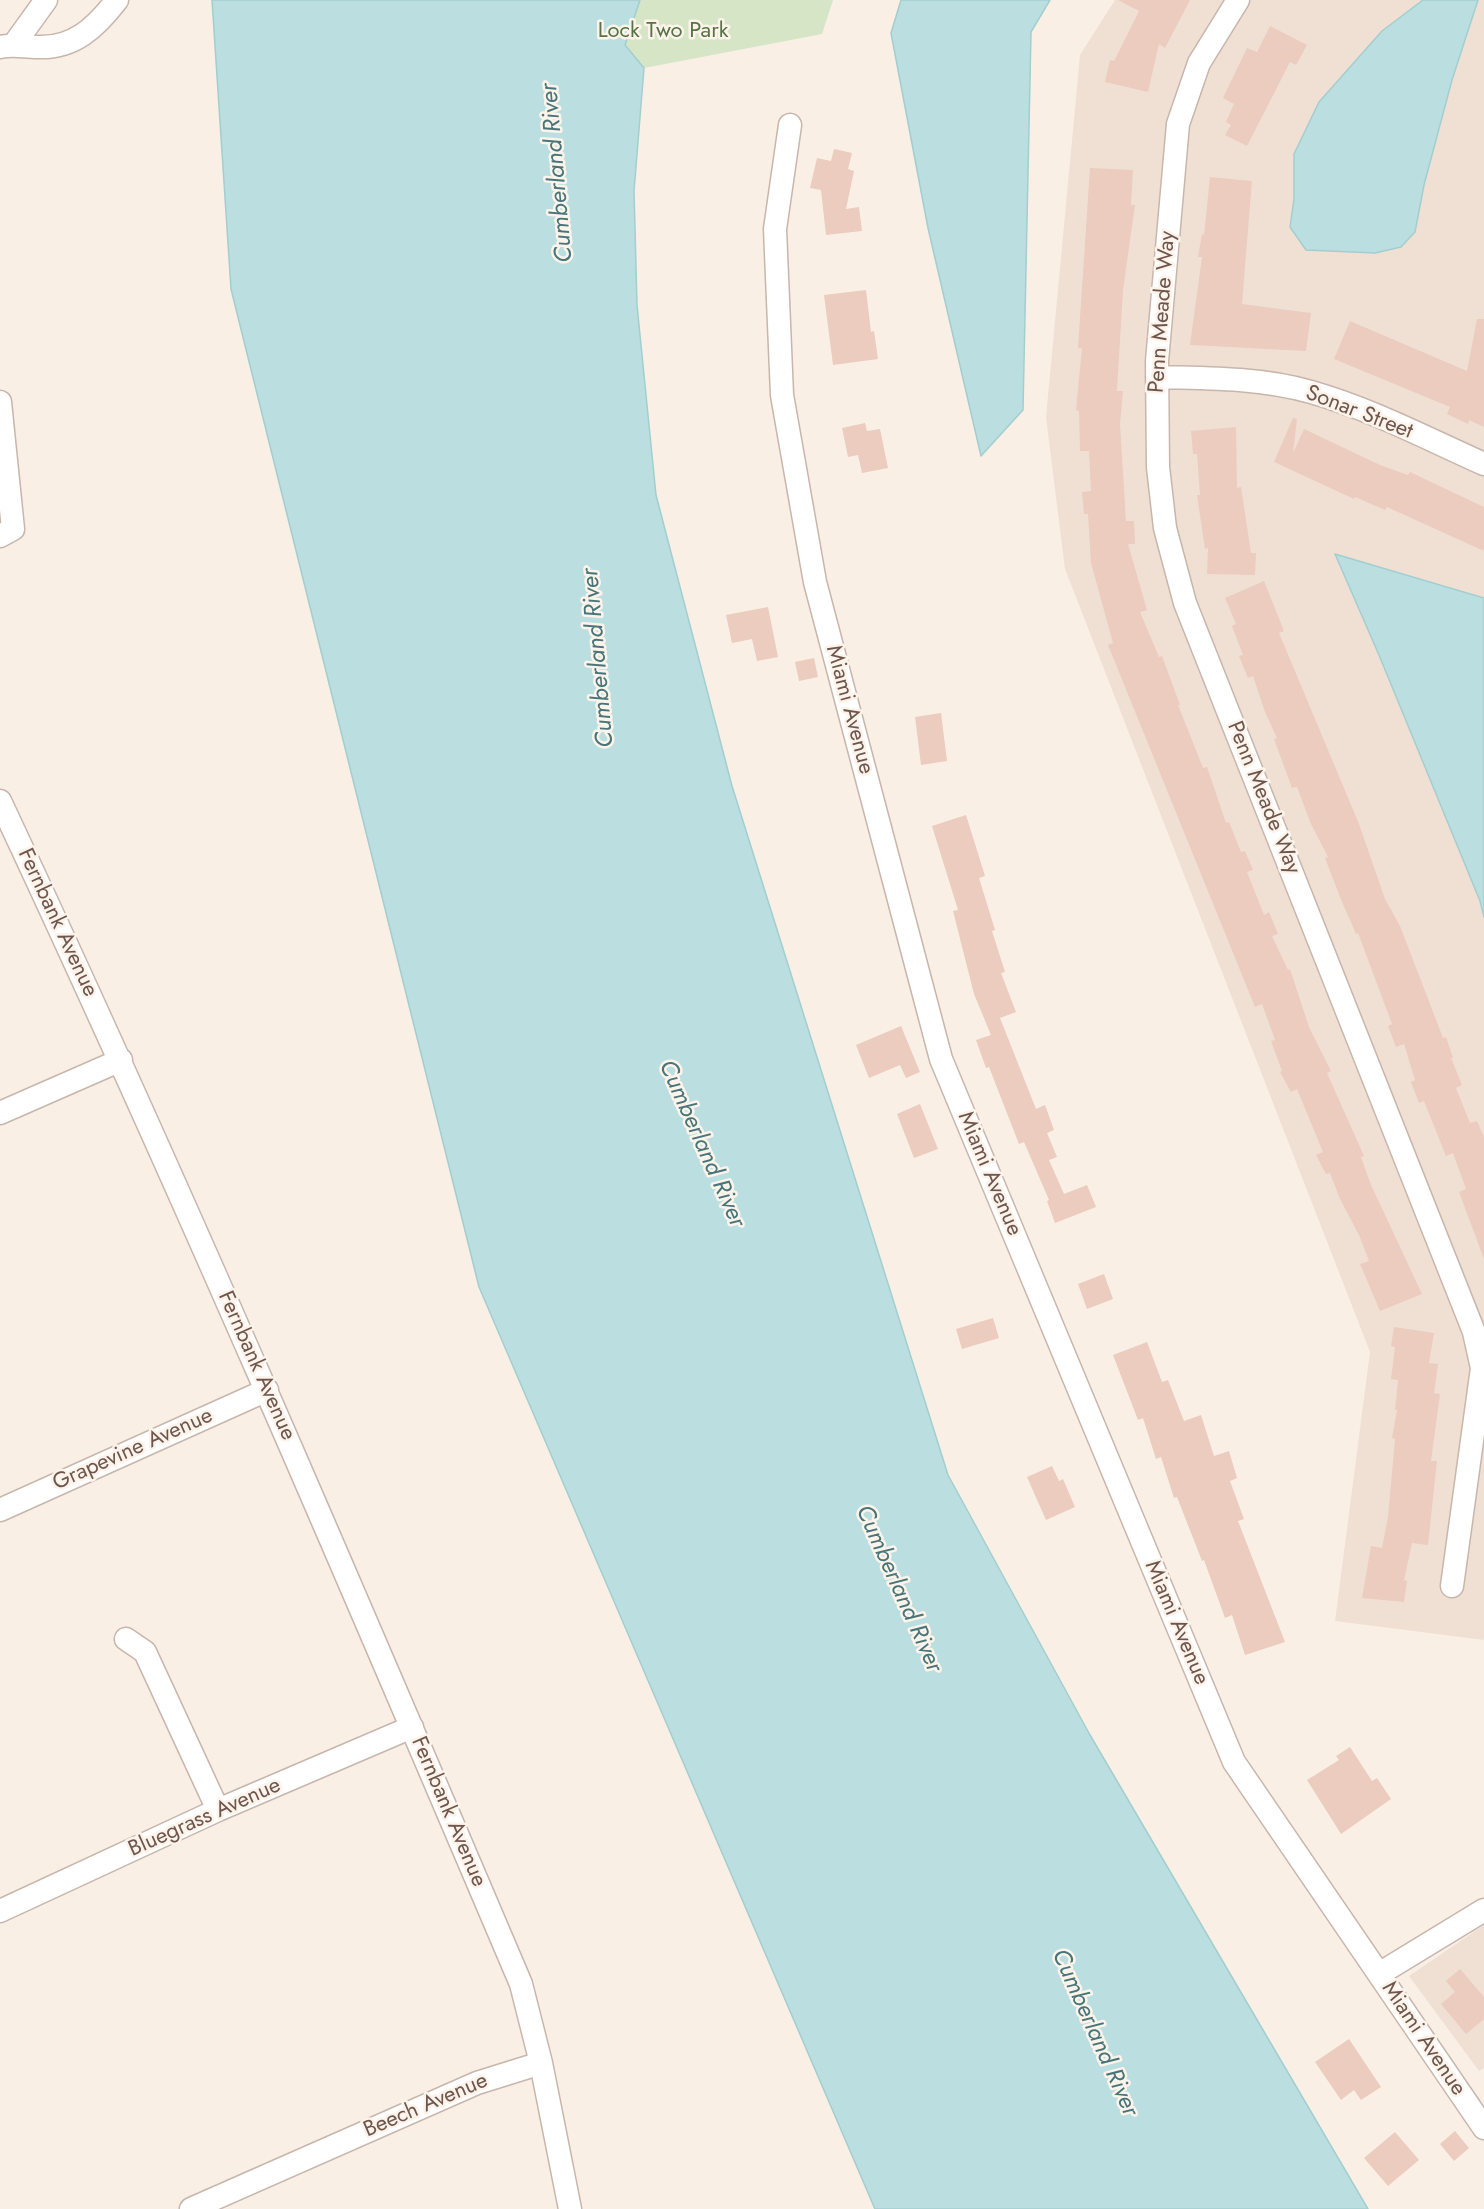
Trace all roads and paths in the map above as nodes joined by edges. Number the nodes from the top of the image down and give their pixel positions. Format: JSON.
{"nodes":[{"id":1,"x":46,"y":0,"type":"edge"},
{"id":2,"x":117,"y":0,"type":"edge"},
{"id":3,"x":1238,"y":0,"type":"edge"},
{"id":4,"x":7,"y":45,"type":"edge"},
{"id":5,"x":790,"y":125,"type":"dead end"},
{"id":6,"x":1157,"y":377,"type":"junction"},
{"id":7,"x":0,"y":402,"type":"edge"},
{"id":8,"x":1484,"y":464,"type":"edge"},
{"id":9,"x":5,"y":533,"type":"edge"},
{"id":10,"x":0,"y":801,"type":"edge"},
{"id":11,"x":121,"y":1060,"type":"junction"},
{"id":12,"x":0,"y":1113,"type":"edge"},
{"id":13,"x":1483,"y":1368,"type":"edge"},
{"id":14,"x":267,"y":1390,"type":"junction"},
{"id":15,"x":0,"y":1510,"type":"edge"},
{"id":16,"x":1452,"y":1586,"type":"dead end"},
{"id":17,"x":126,"y":1639,"type":"dead end"},
{"id":18,"x":412,"y":1727,"type":"junction"},
{"id":19,"x":218,"y":1810,"type":"junction"},
{"id":20,"x":1484,"y":1910,"type":"edge"},
{"id":21,"x":0,"y":1911,"type":"edge"},
{"id":22,"x":1379,"y":1974,"type":"junction"},
{"id":23,"x":541,"y":2063,"type":"junction"},
{"id":24,"x":1484,"y":2128,"type":"edge"},
{"id":25,"x":191,"y":2209,"type":"edge"},
{"id":26,"x":570,"y":2209,"type":"edge"}],
"edges":[{"from":1,"to":4,"type":"street"},
{"from":2,"to":4,"type":"street"},
{"from":3,"to":6,"type":"street","name":"Penn Meade Way"},
{"from":5,"to":22,"type":"street","name":"Miami Avenue"},
{"from":6,"to":8,"type":"street","name":"Sonar Street"},
{"from":6,"to":13,"type":"street","name":"Penn Meade Way"},
{"from":7,"to":9,"type":"street"},
{"from":10,"to":11,"type":"street","name":"Fernbank Avenue"},
{"from":11,"to":12,"type":"street"},
{"from":11,"to":14,"type":"street","name":"Fernbank Avenue"},
{"from":13,"to":16,"type":"street","name":"Penn Meade Way"},
{"from":14,"to":15,"type":"street","name":"Grapevine Avenue"},
{"from":14,"to":18,"type":"street","name":"Fernbank Avenue"},
{"from":17,"to":19,"type":"street"},
{"from":18,"to":19,"type":"street","name":"Bluegrass Avenue"},
{"from":18,"to":23,"type":"street","name":"Fernbank Avenue"},
{"from":19,"to":21,"type":"street","name":"Bluegrass Avenue"},
{"from":20,"to":22,"type":"street"},
{"from":22,"to":24,"type":"street","name":"Miami Avenue"},
{"from":23,"to":25,"type":"street","name":"Beech Avenue"},
{"from":23,"to":26,"type":"street"}]}
